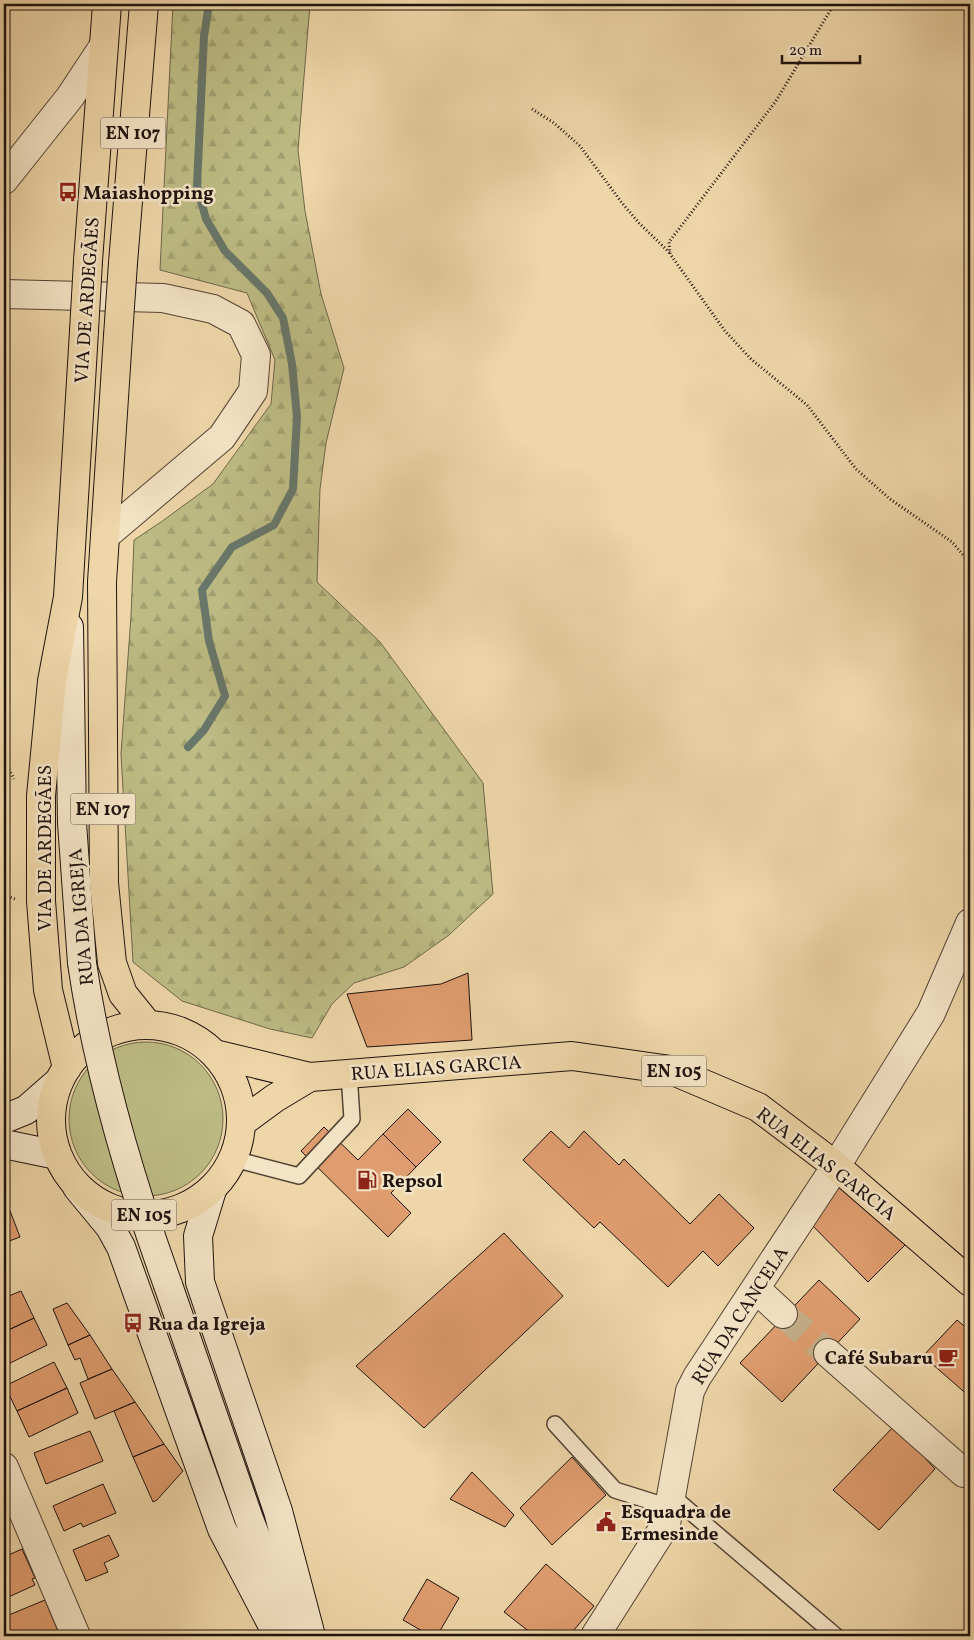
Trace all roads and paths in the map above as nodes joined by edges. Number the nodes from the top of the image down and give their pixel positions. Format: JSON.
{"nodes":[{"id":1,"x":106,"y":4,"type":"edge"},
{"id":2,"x":144,"y":4,"type":"edge"},
{"id":3,"x":834,"y":4,"type":"edge"},
{"id":4,"x":103,"y":47,"type":"junction"},
{"id":5,"x":532,"y":109,"type":"dead end"},
{"id":6,"x":4,"y":180,"type":"edge"},
{"id":7,"x":670,"y":254,"type":"junction"},
{"id":8,"x":4,"y":294,"type":"edge"},
{"id":9,"x":105,"y":536,"type":"junction"},
{"id":10,"x":970,"y":563,"type":"edge"},
{"id":11,"x":102,"y":582,"type":"junction"},
{"id":12,"x":68,"y":597,"type":"junction"},
{"id":13,"x":72,"y":823,"type":"junction"},
{"id":14,"x":970,"y":923,"type":"edge"},
{"id":15,"x":148,"y":1024,"type":"junction"},
{"id":16,"x":215,"y":1054,"type":"junction"},
{"id":17,"x":348,"y":1074,"type":"junction"},
{"id":18,"x":63,"y":1075,"type":"junction"},
{"id":19,"x":310,"y":1077,"type":"junction"},
{"id":20,"x":4,"y":1119,"type":"edge"},
{"id":21,"x":241,"y":1123,"type":"junction"},
{"id":22,"x":4,"y":1144,"type":"edge"},
{"id":23,"x":57,"y":1155,"type":"junction"},
{"id":24,"x":234,"y":1159,"type":"junction"},
{"id":25,"x":836,"y":1166,"type":"junction"},
{"id":26,"x":77,"y":1187,"type":"junction"},
{"id":27,"x":212,"y":1190,"type":"junction"},
{"id":28,"x":970,"y":1282,"type":"edge"},
{"id":29,"x":756,"y":1289,"type":"junction"},
{"id":30,"x":784,"y":1314,"type":"tunnel mouth"},
{"id":31,"x":828,"y":1353,"type":"tunnel mouth"},
{"id":32,"x":555,"y":1424,"type":"dead end"},
{"id":33,"x":4,"y":1467,"type":"edge"},
{"id":34,"x":964,"y":1473,"type":"dead end"},
{"id":35,"x":671,"y":1502,"type":"junction"},
{"id":36,"x":76,"y":1636,"type":"edge"},
{"id":37,"x":278,"y":1636,"type":"edge"},
{"id":38,"x":297,"y":1636,"type":"edge"},
{"id":39,"x":311,"y":1636,"type":"edge"},
{"id":40,"x":595,"y":1636,"type":"edge"},
{"id":41,"x":836,"y":1636,"type":"edge"}],
"edges":[{"from":1,"to":4,"type":"main road","name":"VIA DE ARDEGÃES","number":"EN 107"},
{"from":2,"to":9,"type":"main road","name":"VIA DE ARDEGÃES","number":"EN 107","bridge":true},
{"from":3,"to":7,"type":"path"},
{"from":4,"to":6,"type":"main road"},
{"from":4,"to":12,"type":"main road","name":"VIA DE ARDEGÃES","number":"EN 107","bridge":true},
{"from":5,"to":7,"type":"path"},
{"from":7,"to":10,"type":"path"},
{"from":8,"to":9,"type":"main road"},
{"from":9,"to":11,"type":"main road","name":"VIA DE ARDEGÃES","number":"EN 107"},
{"from":11,"to":13,"type":"main road","name":"VIA DE ARDEGÃES","number":"EN 107"},
{"from":11,"to":15,"type":"main road","name":"VIA DE ARDEGÃES","number":"EN 107"},
{"from":12,"to":13,"type":"main road","name":"VIA DE ARDEGÃES","number":"EN 107"},
{"from":12,"to":18,"type":"main road","name":"VIA DE ARDEGÃES","number":"EN 107"},
{"from":13,"to":38,"type":"main road","name":"RUA DA IGREJA","number":"EN 107","bridge":true},
{"from":14,"to":25,"type":"main road","name":"RUA DA CANCELA"},
{"from":15,"to":16,"type":"main road","number":"EN 105"},
{"from":15,"to":18,"type":"main road","number":"EN 105"},
{"from":16,"to":19,"type":"main road","name":"RUA ELIAS GARCIA","number":"EN 105"},
{"from":16,"to":21,"type":"main road","number":"EN 105"},
{"from":17,"to":19,"type":"main road","name":"RUA ELIAS GARCIA","number":"EN 105"},
{"from":17,"to":24,"type":"lane"},
{"from":17,"to":25,"type":"main road","name":"RUA ELIAS GARCIA","number":"EN 105"},
{"from":18,"to":20,"type":"main road","number":"EN 105"},
{"from":18,"to":23,"type":"main road","number":"EN 105"},
{"from":19,"to":21,"type":"main road","name":"RUA ELIAS GARCIA","number":"EN 105"},
{"from":21,"to":24,"type":"main road","number":"EN 105"},
{"from":22,"to":23,"type":"main road"},
{"from":23,"to":26,"type":"main road","number":"EN 105"},
{"from":24,"to":27,"type":"main road","number":"EN 105"},
{"from":25,"to":28,"type":"main road","name":"RUA ELIAS GARCIA","number":"EN 105"},
{"from":25,"to":29,"type":"main road","name":"RUA DA CANCELA"},
{"from":26,"to":27,"type":"main road","number":"EN 105"},
{"from":26,"to":37,"type":"main road"},
{"from":27,"to":39,"type":"main road"},
{"from":29,"to":30,"type":"main road"},
{"from":29,"to":35,"type":"main road","name":"RUA DA CANCELA"},
{"from":31,"to":34,"type":"main road"},
{"from":32,"to":35,"type":"lane"},
{"from":33,"to":36,"type":"main road"},
{"from":35,"to":40,"type":"main road","name":"RUA DA CANCELA"},
{"from":35,"to":41,"type":"lane"}]}
